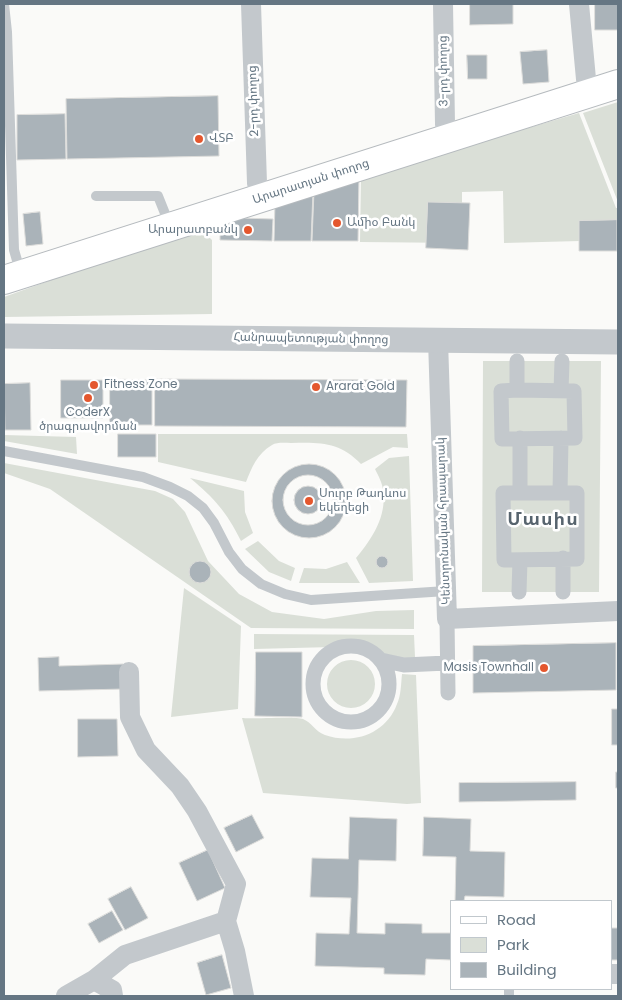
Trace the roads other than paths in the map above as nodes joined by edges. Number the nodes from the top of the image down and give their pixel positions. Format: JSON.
{"nodes":[{"id":1,"x":4,"y":4,"type":"edge"},
{"id":2,"x":251,"y":4,"type":"edge"},
{"id":3,"x":442,"y":4,"type":"edge"},
{"id":4,"x":579,"y":4,"type":"edge"},
{"id":5,"x":5,"y":32,"type":"edge"},
{"id":6,"x":618,"y":84,"type":"edge"},
{"id":7,"x":589,"y":94,"type":"junction"},
{"id":8,"x":448,"y":138,"type":"junction"},
{"id":9,"x":96,"y":196,"type":"dead end"},
{"id":10,"x":261,"y":198,"type":"junction"},
{"id":11,"x":170,"y":227,"type":"junction"},
{"id":12,"x":13,"y":277,"type":"edge"},
{"id":13,"x":4,"y":336,"type":"edge"},
{"id":14,"x":438,"y":340,"type":"junction"},
{"id":15,"x":618,"y":342,"type":"edge"},
{"id":16,"x":517,"y":361,"type":"dead end"},
{"id":17,"x":562,"y":361,"type":"dead end"},
{"id":18,"x":517,"y":390,"type":"junction"},
{"id":19,"x":561,"y":391,"type":"junction"},
{"id":20,"x":520,"y":438,"type":"junction"},
{"id":21,"x":561,"y":438,"type":"junction"},
{"id":22,"x":4,"y":451,"type":"edge"},
{"id":23,"x":520,"y":493,"type":"junction"},
{"id":24,"x":560,"y":493,"type":"junction"},
{"id":25,"x":563,"y":558,"type":"junction"},
{"id":26,"x":520,"y":560,"type":"junction"},
{"id":27,"x":446,"y":591,"type":"junction"},
{"id":28,"x":519,"y":592,"type":"dead end"},
{"id":29,"x":564,"y":592,"type":"dead end"},
{"id":30,"x":618,"y":611,"type":"edge"},
{"id":31,"x":447,"y":619,"type":"junction"},
{"id":32,"x":382,"y":660,"type":"junction"},
{"id":33,"x":448,"y":663,"type":"junction"},
{"id":34,"x":129,"y":672,"type":"dead end"},
{"id":35,"x":448,"y":693,"type":"dead end"},
{"id":36,"x":226,"y":921,"type":"junction"},
{"id":37,"x":94,"y":980,"type":"junction"},
{"id":38,"x":66,"y":996,"type":"edge"},
{"id":39,"x":113,"y":996,"type":"edge"},
{"id":40,"x":244,"y":996,"type":"edge"}],
"edges":[{"from":1,"to":5,"type":"lane"},
{"from":2,"to":10,"type":"street","name":"2-րդ փողոց"},
{"from":3,"to":8,"type":"street","name":"3-րդ փողոց"},
{"from":4,"to":7,"type":"street"},
{"from":5,"to":12,"type":"lane"},
{"from":6,"to":7,"type":"main road","name":"Արարատյան փողոց"},
{"from":7,"to":8,"type":"main road","name":"Արարատյան փողոց"},
{"from":8,"to":10,"type":"main road","name":"Արարատյան փողոց"},
{"from":9,"to":11,"type":"lane"},
{"from":10,"to":11,"type":"main road","name":"Արարատյան փողոց"},
{"from":11,"to":12,"type":"main road","name":"Արարատյան փողոց"},
{"from":13,"to":14,"type":"street","name":"Հանրապետության փողոց"},
{"from":14,"to":15,"type":"street","name":"Հանրապետության փողոց"},
{"from":14,"to":27,"type":"street","name":"Կենտրոնական հրապարակ"},
{"from":16,"to":18,"type":"street"},
{"from":17,"to":19,"type":"street"},
{"from":18,"to":19,"type":"street"},
{"from":18,"to":20,"type":"street"},
{"from":19,"to":21,"type":"street"},
{"from":20,"to":21,"type":"street"},
{"from":20,"to":23,"type":"street"},
{"from":21,"to":24,"type":"street"},
{"from":22,"to":27,"type":"lane"},
{"from":23,"to":24,"type":"street"},
{"from":23,"to":26,"type":"street"},
{"from":24,"to":25,"type":"street"},
{"from":25,"to":26,"type":"street"},
{"from":25,"to":29,"type":"street"},
{"from":26,"to":28,"type":"street"},
{"from":27,"to":31,"type":"street","name":"Կենտրոնական հրապարակ"},
{"from":30,"to":31,"type":"street","name":"Կենտրոնական հրապարակ"},
{"from":31,"to":33,"type":"street"},
{"from":32,"to":32,"type":"street"},
{"from":32,"to":33,"type":"street"},
{"from":33,"to":35,"type":"street"},
{"from":34,"to":36,"type":"street"},
{"from":36,"to":37,"type":"street"},
{"from":36,"to":40,"type":"street"},
{"from":37,"to":38,"type":"street"},
{"from":37,"to":39,"type":"street"}]}
